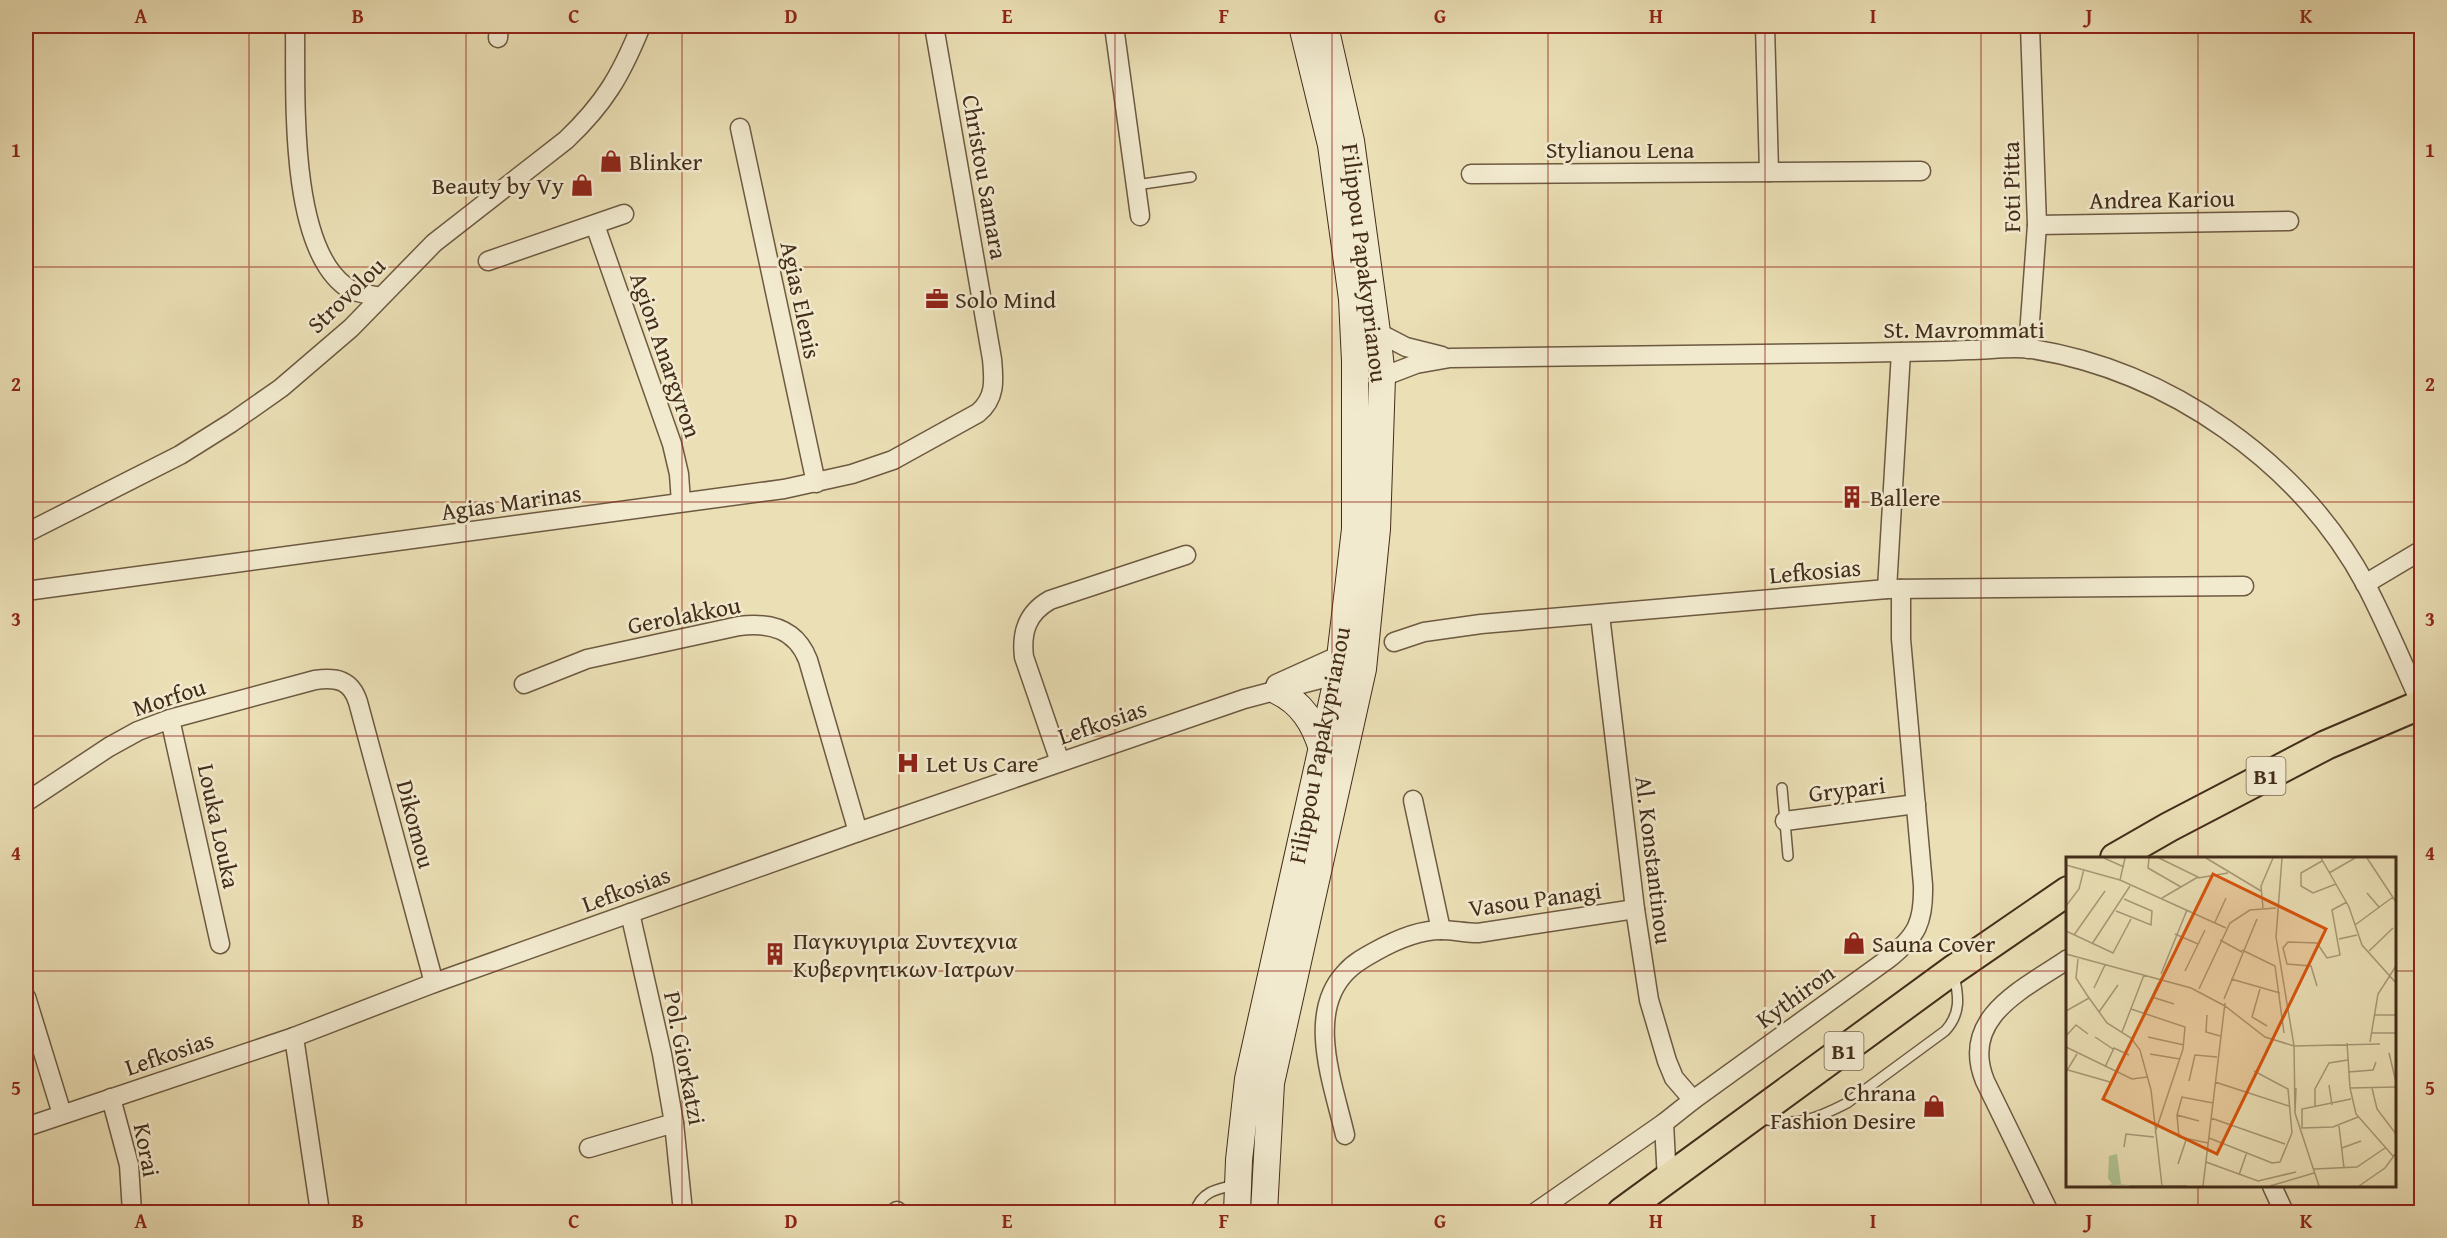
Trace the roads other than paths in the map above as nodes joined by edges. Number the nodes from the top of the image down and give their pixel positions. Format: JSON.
{"nodes":[{"id":1,"x":295,"y":26,"type":"edge"},
{"id":2,"x":641,"y":26,"type":"edge"},
{"id":3,"x":934,"y":26,"type":"edge"},
{"id":4,"x":1114,"y":26,"type":"edge"},
{"id":5,"x":1302,"y":26,"type":"edge"},
{"id":6,"x":1325,"y":26,"type":"edge"},
{"id":7,"x":1765,"y":26,"type":"edge"},
{"id":8,"x":2030,"y":26,"type":"edge"},
{"id":9,"x":740,"y":128,"type":"dead end"},
{"id":10,"x":1921,"y":171,"type":"dead end"},
{"id":11,"x":1769,"y":172,"type":"junction"},
{"id":12,"x":1471,"y":174,"type":"dead end"},
{"id":13,"x":1191,"y":177,"type":"dead end"},
{"id":14,"x":1136,"y":185,"type":"junction"},
{"id":15,"x":624,"y":214,"type":"dead end"},
{"id":16,"x":1140,"y":216,"type":"dead end"},
{"id":17,"x":2289,"y":221,"type":"dead end"},
{"id":18,"x":595,"y":225,"type":"junction"},
{"id":19,"x":2037,"y":225,"type":"junction"},
{"id":20,"x":488,"y":261,"type":"dead end"},
{"id":21,"x":380,"y":297,"type":"junction"},
{"id":22,"x":1377,"y":332,"type":"junction"},
{"id":23,"x":2028,"y":349,"type":"junction"},
{"id":24,"x":1901,"y":352,"type":"junction"},
{"id":25,"x":1450,"y":357,"type":"junction"},
{"id":26,"x":1382,"y":377,"type":"junction"},
{"id":27,"x":986,"y":407,"type":"joint"},
{"id":28,"x":816,"y":483,"type":"junction"},
{"id":29,"x":681,"y":502,"type":"junction"},
{"id":30,"x":26,"y":533,"type":"edge"},
{"id":31,"x":2421,"y":550,"type":"edge"},
{"id":32,"x":1186,"y":555,"type":"dead end"},
{"id":33,"x":2365,"y":584,"type":"junction"},
{"id":34,"x":2244,"y":585,"type":"dead end"},
{"id":35,"x":1894,"y":589,"type":"junction"},
{"id":36,"x":26,"y":591,"type":"edge"},
{"id":37,"x":1600,"y":615,"type":"junction"},
{"id":38,"x":1395,"y":642,"type":"dead end"},
{"id":39,"x":1365,"y":657,"type":"junction"},
{"id":40,"x":1339,"y":665,"type":"junction"},
{"id":41,"x":344,"y":681,"type":"joint"},
{"id":42,"x":524,"y":684,"type":"dead end"},
{"id":43,"x":1277,"y":691,"type":"junction"},
{"id":44,"x":1245,"y":699,"type":"junction"},
{"id":45,"x":2421,"y":704,"type":"edge"},
{"id":46,"x":170,"y":718,"type":"junction"},
{"id":47,"x":1322,"y":749,"type":"junction"},
{"id":48,"x":1060,"y":762,"type":"junction"},
{"id":49,"x":1782,"y":788,"type":"dead end"},
{"id":50,"x":1413,"y":800,"type":"dead end"},
{"id":51,"x":26,"y":802,"type":"edge"},
{"id":52,"x":1916,"y":804,"type":"junction"},
{"id":53,"x":1785,"y":822,"type":"junction"},
{"id":54,"x":858,"y":832,"type":"junction"},
{"id":55,"x":1788,"y":856,"type":"dead end"},
{"id":56,"x":2117,"y":857,"type":"edge"},
{"id":57,"x":2066,"y":892,"type":"edge"},
{"id":58,"x":1635,"y":909,"type":"junction"},
{"id":59,"x":630,"y":913,"type":"junction"},
{"id":60,"x":1441,"y":930,"type":"junction"},
{"id":61,"x":220,"y":944,"type":"dead end"},
{"id":62,"x":2066,"y":960,"type":"edge"},
{"id":63,"x":1953,"y":970,"type":"junction"},
{"id":64,"x":434,"y":983,"type":"junction"},
{"id":65,"x":26,"y":997,"type":"edge"},
{"id":66,"x":294,"y":1037,"type":"junction"},
{"id":67,"x":111,"y":1098,"type":"junction"},
{"id":68,"x":1693,"y":1100,"type":"junction"},
{"id":69,"x":62,"y":1114,"type":"junction"},
{"id":70,"x":1755,"y":1117,"type":"junction"},
{"id":71,"x":674,"y":1123,"type":"junction"},
{"id":72,"x":1664,"y":1123,"type":"junction"},
{"id":73,"x":26,"y":1127,"type":"edge"},
{"id":74,"x":1345,"y":1135,"type":"dead end"},
{"id":75,"x":589,"y":1148,"type":"dead end"},
{"id":76,"x":1667,"y":1181,"type":"junction"},
{"id":77,"x":1238,"y":1184,"type":"junction"},
{"id":78,"x":2273,"y":1187,"type":"edge"},
{"id":79,"x":132,"y":1212,"type":"edge"},
{"id":80,"x":320,"y":1212,"type":"edge"},
{"id":81,"x":683,"y":1212,"type":"edge"},
{"id":82,"x":1194,"y":1212,"type":"edge"},
{"id":83,"x":1237,"y":1212,"type":"edge"},
{"id":84,"x":1264,"y":1212,"type":"edge"},
{"id":85,"x":1536,"y":1212,"type":"edge"},
{"id":86,"x":1622,"y":1212,"type":"edge"},
{"id":87,"x":2049,"y":1212,"type":"edge"},
{"id":88,"x":2284,"y":1212,"type":"edge"}],
"edges":[{"from":1,"to":21,"type":"street"},
{"from":2,"to":21,"type":"street","name":"Strovolou"},
{"from":3,"to":27,"type":"street","name":"Christou Samara"},
{"from":4,"to":14,"type":"street"},
{"from":5,"to":40,"type":"main road","name":"Filippou Papakyprianou"},
{"from":6,"to":22,"type":"main road","name":"Filippou Papakyprianou"},
{"from":7,"to":11,"type":"street"},
{"from":8,"to":19,"type":"street","name":"Foti Pitta"},
{"from":9,"to":28,"type":"street","name":"Agias Elenis"},
{"from":10,"to":11,"type":"street","name":"Stylianou Lena"},
{"from":11,"to":12,"type":"street","name":"Stylianou Lena"},
{"from":13,"to":14,"type":"lane"},
{"from":14,"to":16,"type":"street"},
{"from":15,"to":18,"type":"street"},
{"from":17,"to":19,"type":"street","name":"Andrea Kariou"},
{"from":18,"to":20,"type":"street"},
{"from":18,"to":29,"type":"street","name":"Agion Anargyron"},
{"from":19,"to":23,"type":"street","name":"Foti Pitta"},
{"from":21,"to":30,"type":"street","name":"Strovolou"},
{"from":22,"to":25,"type":"street","name":"St. Mavrommati"},
{"from":22,"to":26,"type":"main road","name":"Filippou Papakyprianou"},
{"from":23,"to":24,"type":"street","name":"St. Mavrommati"},
{"from":23,"to":33,"type":"street","name":"St. Mavrommati"},
{"from":24,"to":25,"type":"street","name":"St. Mavrommati"},
{"from":24,"to":35,"type":"street","name":"Kythiron"},
{"from":25,"to":26,"type":"street","name":"St. Mavrommati"},
{"from":26,"to":39,"type":"main road","name":"Filippou Papakyprianou"},
{"from":27,"to":28,"type":"street","name":"Agias Marinas"},
{"from":28,"to":29,"type":"street","name":"Agias Marinas"},
{"from":29,"to":36,"type":"street","name":"Agias Marinas"},
{"from":31,"to":33,"type":"street"},
{"from":32,"to":48,"type":"street"},
{"from":33,"to":45,"type":"street","name":"St. Mavrommati"},
{"from":34,"to":35,"type":"street","name":"Lefkosias"},
{"from":35,"to":37,"type":"street","name":"Lefkosias"},
{"from":35,"to":52,"type":"street","name":"Kythiron"},
{"from":37,"to":38,"type":"street","name":"Lefkosias"},
{"from":37,"to":58,"type":"street","name":"Al. Konstantinou"},
{"from":39,"to":40,"type":"street","name":"Lefkosias"},
{"from":39,"to":84,"type":"main road","name":"Filippou Papakyprianou"},
{"from":40,"to":43,"type":"street","name":"Lefkosias"},
{"from":40,"to":44,"type":"street","name":"Lefkosias"},
{"from":40,"to":47,"type":"main road","name":"Filippou Papakyprianou"},
{"from":41,"to":46,"type":"street","name":"Morfou"},
{"from":41,"to":64,"type":"street","name":"Dikomou"},
{"from":42,"to":54,"type":"street","name":"Gerolakkou"},
{"from":43,"to":44,"type":"street","name":"Lefkosias"},
{"from":43,"to":47,"type":"main road"},
{"from":44,"to":48,"type":"street","name":"Lefkosias"},
{"from":45,"to":56,"type":"main road","number":"B1"},
{"from":46,"to":51,"type":"street","name":"Morfou"},
{"from":46,"to":61,"type":"street","name":"Louka Louka"},
{"from":47,"to":77,"type":"main road","name":"Filippou Papakyprianou"},
{"from":48,"to":54,"type":"street","name":"Lefkosias"},
{"from":49,"to":53,"type":"lane"},
{"from":50,"to":60,"type":"street","name":"Vasou Panagi"},
{"from":52,"to":53,"type":"street","name":"Grypari"},
{"from":52,"to":68,"type":"street","name":"Kythiron"},
{"from":53,"to":55,"type":"lane"},
{"from":54,"to":59,"type":"street","name":"Lefkosias"},
{"from":57,"to":63,"type":"main road","number":"B1"},
{"from":58,"to":60,"type":"street","name":"Vasou Panagi"},
{"from":58,"to":68,"type":"street","name":"Al. Konstantinou"},
{"from":59,"to":64,"type":"street","name":"Lefkosias"},
{"from":59,"to":71,"type":"street","name":"Pol. Giorkatzi"},
{"from":60,"to":74,"type":"street","name":"Vasou Panagi"},
{"from":62,"to":87,"type":"street"},
{"from":63,"to":70,"type":"main road","number":"B1"},
{"from":63,"to":70,"type":"lane"},
{"from":64,"to":66,"type":"street","name":"Lefkosias"},
{"from":65,"to":69,"type":"street"},
{"from":66,"to":67,"type":"street","name":"Lefkosias"},
{"from":66,"to":80,"type":"street"},
{"from":67,"to":69,"type":"street","name":"Lefkosias"},
{"from":67,"to":79,"type":"street","name":"Korai"},
{"from":68,"to":72,"type":"street","name":"Kythiron"},
{"from":69,"to":73,"type":"street","name":"Lefkosias"},
{"from":70,"to":76,"type":"main road","number":"B1"},
{"from":71,"to":75,"type":"street"},
{"from":71,"to":81,"type":"street","name":"Pol. Giorkatzi"},
{"from":72,"to":76,"type":"street"},
{"from":72,"to":85,"type":"street","name":"Kythiron"},
{"from":76,"to":86,"type":"main road","number":"B1"},
{"from":77,"to":82,"type":"lane"},
{"from":77,"to":83,"type":"main road","name":"Filippou Papakyprianou"},
{"from":78,"to":88,"type":"street"}]}
